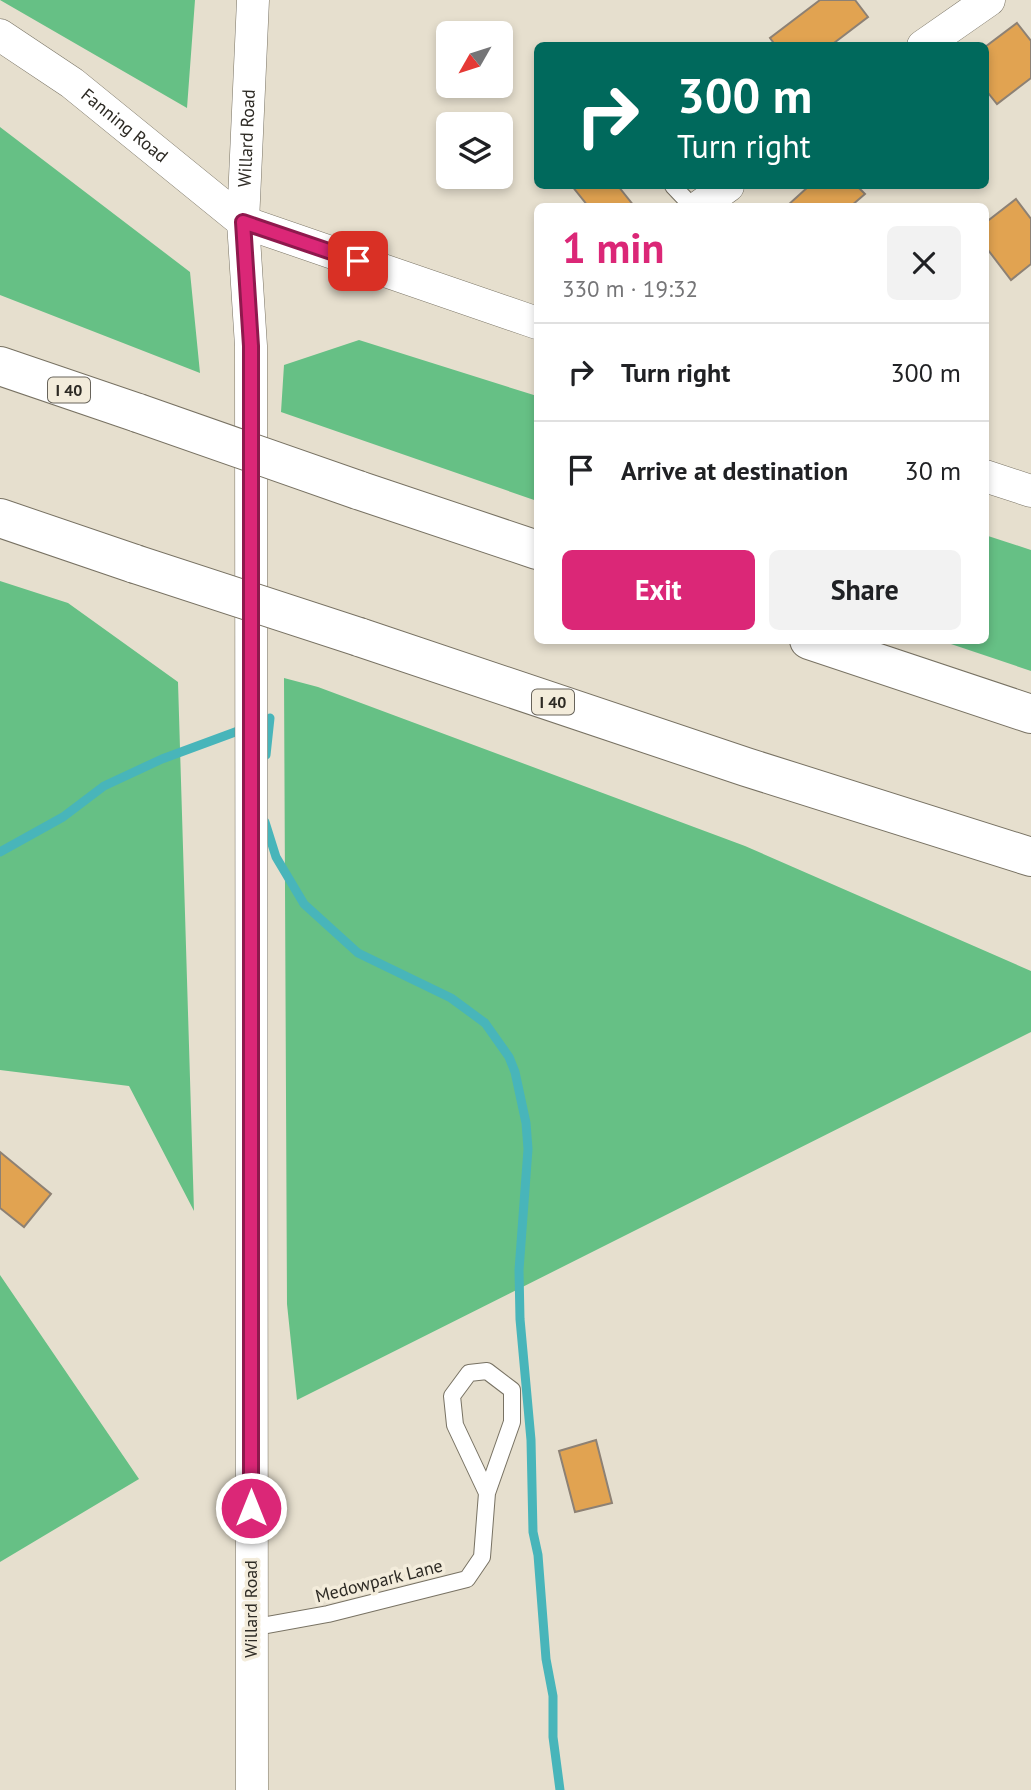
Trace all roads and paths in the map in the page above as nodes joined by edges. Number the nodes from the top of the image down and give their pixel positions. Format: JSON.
{"nodes":[{"id":1,"x":253,"y":0,"type":"edge"},
{"id":2,"x":989,"y":0,"type":"edge"},
{"id":3,"x":0,"y":35,"type":"edge"},
{"id":4,"x":929,"y":42,"type":"edge"},
{"id":5,"x":676,"y":189,"type":"edge"},
{"id":6,"x":724,"y":189,"type":"edge"},
{"id":7,"x":689,"y":203,"type":"edge"},
{"id":8,"x":704,"y":203,"type":"edge"},
{"id":9,"x":243,"y":222,"type":"junction"},
{"id":10,"x":534,"y":322,"type":"edge"},
{"id":11,"x":0,"y":366,"type":"edge"},
{"id":12,"x":989,"y":476,"type":"edge"},
{"id":13,"x":1031,"y":491,"type":"edge"},
{"id":14,"x":0,"y":518,"type":"edge"},
{"id":15,"x":534,"y":549,"type":"edge"},
{"id":16,"x":821,"y":644,"type":"edge"},
{"id":17,"x":1031,"y":714,"type":"edge"},
{"id":18,"x":1031,"y":857,"type":"edge"},
{"id":19,"x":487,"y":1493,"type":"junction"},
{"id":20,"x":251,"y":1628,"type":"junction"},
{"id":21,"x":252,"y":1790,"type":"edge"}],
"edges":[{"from":1,"to":9,"type":"street","name":"Willard Road"},
{"from":2,"to":4,"type":"street"},
{"from":3,"to":9,"type":"street","name":"Fanning Road"},
{"from":5,"to":7,"type":"lane"},
{"from":6,"to":8,"type":"street"},
{"from":9,"to":10,"type":"street"},
{"from":9,"to":20,"type":"street","name":"Willard Road"},
{"from":11,"to":15,"type":"highway","number":"I 40","bridge":true},
{"from":12,"to":13,"type":"street"},
{"from":14,"to":18,"type":"highway","number":"I 40","bridge":true},
{"from":16,"to":17,"type":"highway"},
{"from":19,"to":19,"type":"lane","name":"Medowpark Lane"},
{"from":19,"to":20,"type":"lane","name":"Medowpark Lane"},
{"from":20,"to":21,"type":"street","name":"Willard Road"}]}
